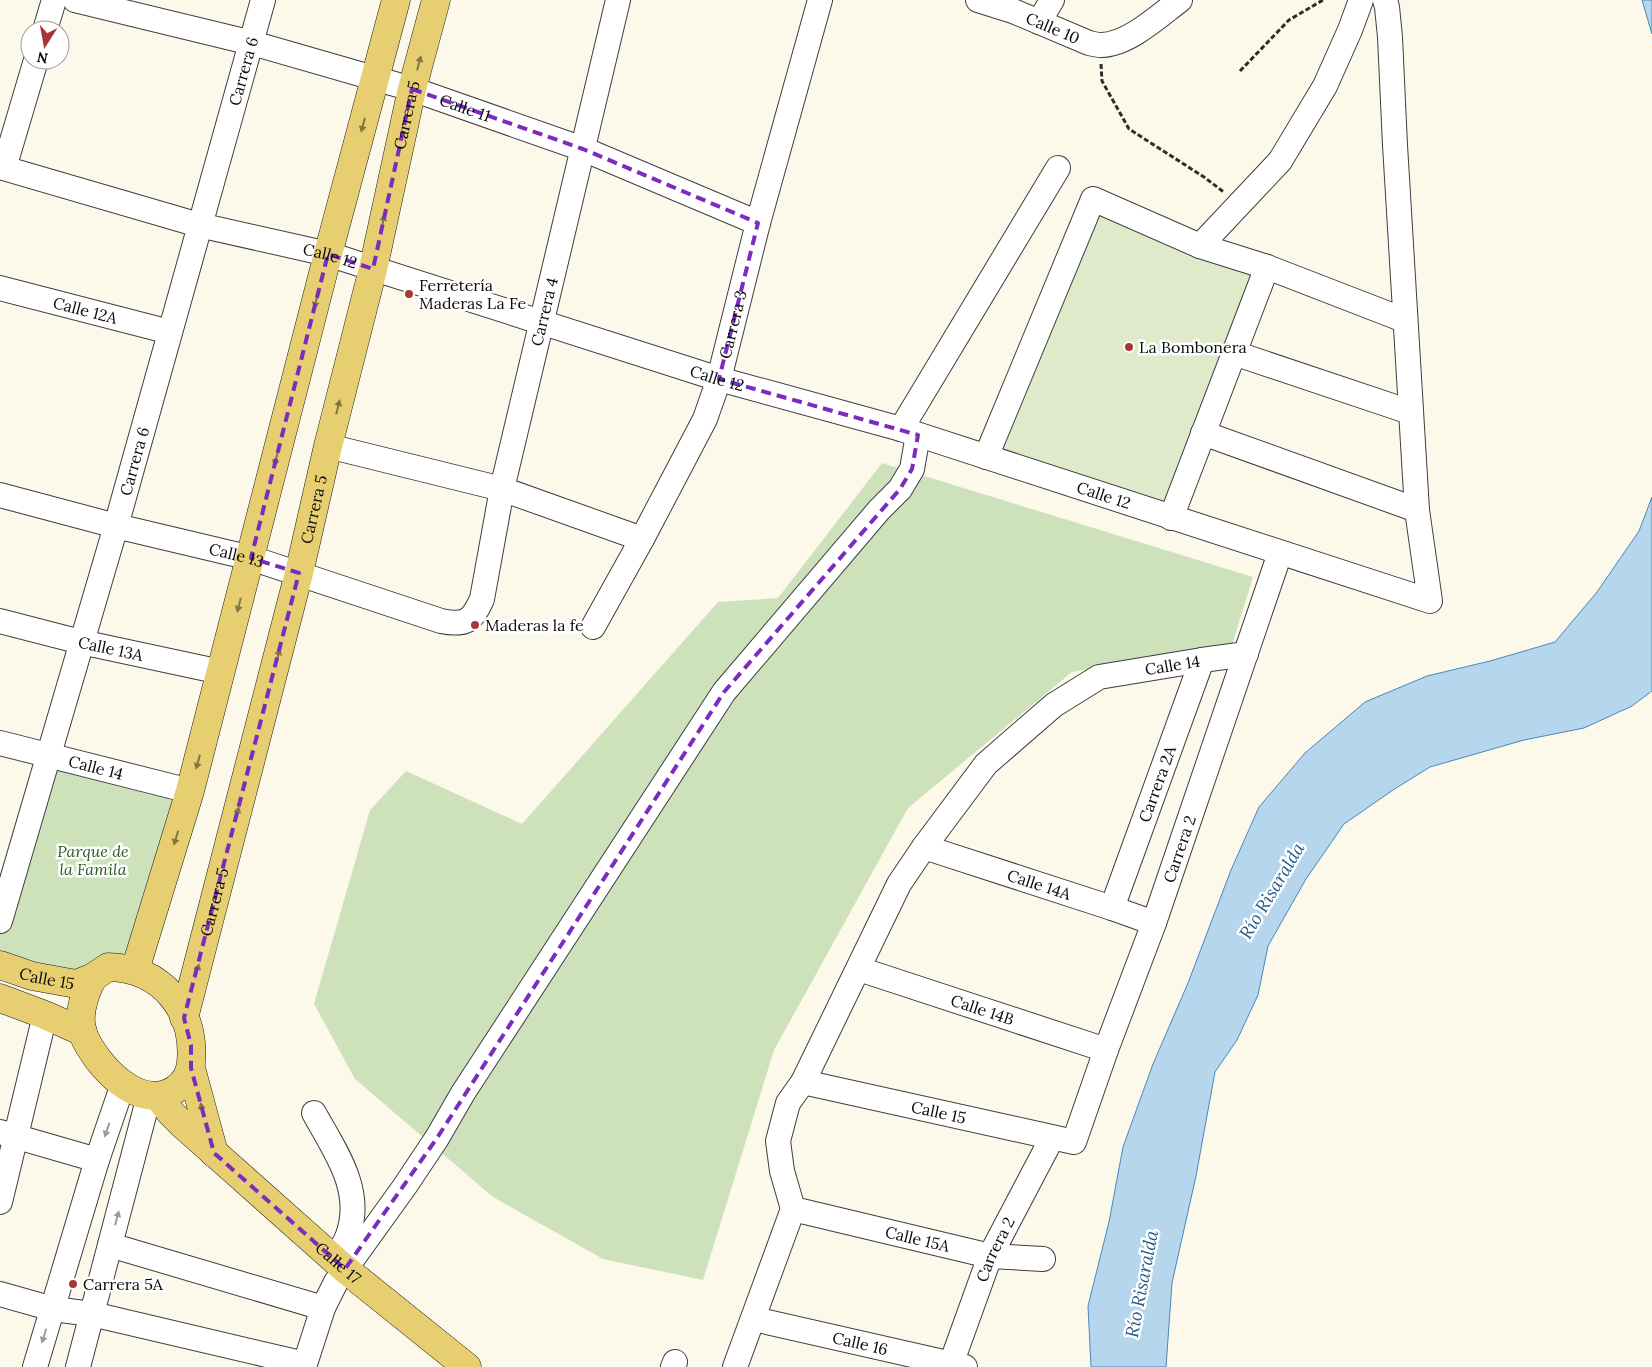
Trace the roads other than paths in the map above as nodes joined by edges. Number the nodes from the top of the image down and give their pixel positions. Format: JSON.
{"nodes":[{"id":1,"x":54,"y":0,"type":"edge"},
{"id":2,"x":75,"y":0,"type":"edge"},
{"id":3,"x":263,"y":0,"type":"edge"},
{"id":4,"x":396,"y":0,"type":"edge"},
{"id":5,"x":436,"y":0,"type":"edge"},
{"id":6,"x":618,"y":0,"type":"edge"},
{"id":7,"x":820,"y":0,"type":"edge"},
{"id":8,"x":978,"y":0,"type":"edge"},
{"id":9,"x":1052,"y":0,"type":"edge"},
{"id":10,"x":1180,"y":0,"type":"edge"},
{"id":11,"x":1361,"y":0,"type":"edge"},
{"id":12,"x":1384,"y":0,"type":"edge"},
{"id":13,"x":48,"y":20,"type":"edge"},
{"id":14,"x":1039,"y":22,"type":"junction"},
{"id":15,"x":252,"y":43,"type":"junction"},
{"id":16,"x":33,"y":70,"type":"edge"},
{"id":17,"x":376,"y":78,"type":"junction"},
{"id":18,"x":412,"y":89,"type":"junction"},
{"id":19,"x":583,"y":148,"type":"junction"},
{"id":20,"x":2,"y":168,"type":"edge"},
{"id":21,"x":1058,"y":168,"type":"dead end"},
{"id":22,"x":758,"y":223,"type":"junction"},
{"id":23,"x":199,"y":225,"type":"junction"},
{"id":24,"x":1200,"y":246,"type":"junction"},
{"id":25,"x":328,"y":254,"type":"junction"},
{"id":26,"x":1267,"y":267,"type":"junction"},
{"id":27,"x":373,"y":269,"type":"junction"},
{"id":28,"x":0,"y":288,"type":"edge"},
{"id":29,"x":1404,"y":320,"type":"junction"},
{"id":30,"x":541,"y":321,"type":"junction"},
{"id":31,"x":170,"y":332,"type":"junction"},
{"id":32,"x":1234,"y":353,"type":"junction"},
{"id":33,"x":719,"y":379,"type":"junction"},
{"id":34,"x":1410,"y":412,"type":"junction"},
{"id":35,"x":910,"y":432,"type":"junction"},
{"id":36,"x":1203,"y":433,"type":"junction"},
{"id":37,"x":328,"y":446,"type":"junction"},
{"id":38,"x":986,"y":457,"type":"junction"},
{"id":39,"x":502,"y":490,"type":"junction"},
{"id":40,"x":0,"y":495,"type":"edge"},
{"id":41,"x":1416,"y":510,"type":"junction"},
{"id":42,"x":1171,"y":518,"type":"junction"},
{"id":43,"x":116,"y":526,"type":"junction"},
{"id":44,"x":642,"y":539,"type":"junction"},
{"id":45,"x":1280,"y":553,"type":"junction"},
{"id":46,"x":251,"y":558,"type":"junction"},
{"id":47,"x":298,"y":574,"type":"junction"},
{"id":48,"x":0,"y":621,"type":"edge"},
{"id":49,"x":468,"y":621,"type":"joint"},
{"id":50,"x":593,"y":627,"type":"dead end"},
{"id":51,"x":81,"y":642,"type":"junction"},
{"id":52,"x":1246,"y":654,"type":"junction"},
{"id":53,"x":1202,"y":660,"type":"junction"},
{"id":54,"x":221,"y":672,"type":"junction"},
{"id":55,"x":0,"y":743,"type":"edge"},
{"id":56,"x":49,"y":755,"type":"junction"},
{"id":57,"x":190,"y":791,"type":"junction"},
{"id":58,"x":924,"y":847,"type":"junction"},
{"id":59,"x":1112,"y":908,"type":"junction"},
{"id":60,"x":0,"y":921,"type":"edge"},
{"id":61,"x":1154,"y":923,"type":"junction"},
{"id":62,"x":0,"y":965,"type":"edge"},
{"id":63,"x":858,"y":969,"type":"junction"},
{"id":64,"x":135,"y":970,"type":"junction"},
{"id":65,"x":94,"y":977,"type":"junction"},
{"id":66,"x":0,"y":998,"type":"edge"},
{"id":67,"x":45,"y":1015,"type":"junction"},
{"id":68,"x":184,"y":1018,"type":"junction"},
{"id":69,"x":83,"y":1032,"type":"junction"},
{"id":70,"x":1106,"y":1050,"type":"junction"},
{"id":71,"x":191,"y":1068,"type":"junction"},
{"id":72,"x":803,"y":1082,"type":"junction"},
{"id":73,"x":123,"y":1084,"type":"junction"},
{"id":74,"x":153,"y":1096,"type":"junction"},
{"id":75,"x":314,"y":1112,"type":"dead end"},
{"id":76,"x":8,"y":1134,"type":"edge"},
{"id":77,"x":1063,"y":1140,"type":"junction"},
{"id":78,"x":214,"y":1153,"type":"junction"},
{"id":79,"x":97,"y":1160,"type":"junction"},
{"id":80,"x":0,"y":1202,"type":"edge"},
{"id":81,"x":793,"y":1209,"type":"junction"},
{"id":82,"x":110,"y":1245,"type":"junction"},
{"id":83,"x":990,"y":1256,"type":"junction"},
{"id":84,"x":1043,"y":1259,"type":"dead end"},
{"id":85,"x":340,"y":1264,"type":"junction"},
{"id":86,"x":0,"y":1294,"type":"edge"},
{"id":87,"x":52,"y":1308,"type":"junction"},
{"id":88,"x":323,"y":1308,"type":"junction"},
{"id":89,"x":92,"y":1314,"type":"junction"},
{"id":90,"x":754,"y":1319,"type":"junction"},
{"id":91,"x":455,"y":1363,"type":"edge"},
{"id":92,"x":304,"y":1366,"type":"edge"},
{"id":93,"x":956,"y":1366,"type":"edge"},
{"id":94,"x":35,"y":1367,"type":"edge"},
{"id":95,"x":78,"y":1367,"type":"edge"},
{"id":96,"x":736,"y":1367,"type":"edge"}],
"edges":[{"from":1,"to":13,"type":"street"},
{"from":2,"to":15,"type":"street","name":"Calle 11"},
{"from":3,"to":15,"type":"street","name":"Carrera 6"},
{"from":4,"to":17,"type":"main road"},
{"from":18,"to":5,"type":"main road","name":"Carrera 5","one_way":true},
{"from":6,"to":19,"type":"street","name":"Carrera 4"},
{"from":7,"to":22,"type":"street","name":"Carrera 3"},
{"from":8,"to":14,"type":"street","name":"Calle 10"},
{"from":9,"to":14,"type":"street"},
{"from":10,"to":14,"type":"street","name":"Calle 10"},
{"from":11,"to":24,"type":"street"},
{"from":12,"to":29,"type":"street"},
{"from":15,"to":17,"type":"street","name":"Calle 11"},
{"from":15,"to":23,"type":"street","name":"Carrera 6"},
{"from":16,"to":20,"type":"street"},
{"from":17,"to":18,"type":"street","name":"Calle 11"},
{"from":17,"to":25,"type":"main road","one_way":true},
{"from":18,"to":19,"type":"street","name":"Calle 11"},
{"from":27,"to":18,"type":"main road","name":"Carrera 5","one_way":true},
{"from":19,"to":22,"type":"street","name":"Calle 11"},
{"from":19,"to":30,"type":"street","name":"Carrera 4"},
{"from":20,"to":23,"type":"street","name":"Calle 12"},
{"from":21,"to":35,"type":"street"},
{"from":22,"to":33,"type":"street","name":"Carrera 3"},
{"from":23,"to":25,"type":"street","name":"Calle 12"},
{"from":23,"to":31,"type":"street","name":"Carrera 6"},
{"from":24,"to":26,"type":"street"},
{"from":24,"to":38,"type":"street"},
{"from":25,"to":27,"type":"street","name":"Calle 12"},
{"from":25,"to":46,"type":"main road","one_way":true},
{"from":26,"to":29,"type":"street"},
{"from":26,"to":32,"type":"street"},
{"from":27,"to":30,"type":"street","name":"Calle 12"},
{"from":37,"to":27,"type":"main road","name":"Carrera 5","one_way":true},
{"from":28,"to":31,"type":"street","name":"Calle 12A"},
{"from":29,"to":34,"type":"street"},
{"from":30,"to":33,"type":"street","name":"Calle 12"},
{"from":30,"to":39,"type":"street","name":"Carrera 4"},
{"from":31,"to":43,"type":"street","name":"Carrera 6"},
{"from":32,"to":34,"type":"street"},
{"from":32,"to":36,"type":"street"},
{"from":33,"to":35,"type":"street","name":"Calle 12"},
{"from":33,"to":44,"type":"street","name":"Carrera 3"},
{"from":34,"to":41,"type":"street"},
{"from":35,"to":38,"type":"street","name":"Calle 12"},
{"from":35,"to":85,"type":"street"},
{"from":36,"to":41,"type":"street"},
{"from":36,"to":42,"type":"street"},
{"from":37,"to":39,"type":"street"},
{"from":37,"to":47,"type":"main road","name":"Carrera 5"},
{"from":38,"to":42,"type":"street","name":"Calle 12"},
{"from":39,"to":44,"type":"street"},
{"from":39,"to":49,"type":"street","name":"Carrera 4"},
{"from":40,"to":43,"type":"street","name":"Calle 13"},
{"from":41,"to":45,"type":"street","name":"Calle 12"},
{"from":42,"to":45,"type":"street","name":"Calle 12"},
{"from":43,"to":46,"type":"street","name":"Calle 13"},
{"from":43,"to":51,"type":"street","name":"Carrera 6"},
{"from":44,"to":50,"type":"street","name":"Carrera 3"},
{"from":45,"to":52,"type":"street","name":"Carrera 2"},
{"from":46,"to":47,"type":"street","name":"Calle 13"},
{"from":46,"to":54,"type":"main road","one_way":true},
{"from":47,"to":49,"type":"street","name":"Calle 13"},
{"from":68,"to":47,"type":"main road","name":"Carrera 5","one_way":true},
{"from":48,"to":51,"type":"street","name":"Calle 13A"},
{"from":51,"to":54,"type":"street","name":"Calle 13A"},
{"from":51,"to":56,"type":"street","name":"Carrera 6"},
{"from":52,"to":53,"type":"street","name":"Calle 14"},
{"from":52,"to":61,"type":"street","name":"Carrera 2"},
{"from":53,"to":58,"type":"street","name":"Calle 14"},
{"from":53,"to":59,"type":"street","name":"Carrera 2A"},
{"from":54,"to":57,"type":"main road","one_way":true},
{"from":55,"to":56,"type":"street","name":"Calle 14"},
{"from":56,"to":57,"type":"street","name":"Calle 14"},
{"from":56,"to":60,"type":"street","name":"Carrera 6"},
{"from":57,"to":64,"type":"main road","one_way":true},
{"from":58,"to":59,"type":"street","name":"Calle 14A"},
{"from":58,"to":63,"type":"street"},
{"from":59,"to":61,"type":"street","name":"Calle 14A"},
{"from":61,"to":70,"type":"street","name":"Carrera 2"},
{"from":62,"to":65,"type":"main road","name":"Calle 15"},
{"from":63,"to":70,"type":"street","name":"Calle 14B"},
{"from":63,"to":72,"type":"street"},
{"from":64,"to":65,"type":"main road"},
{"from":64,"to":68,"type":"main road"},
{"from":65,"to":69,"type":"main road"},
{"from":66,"to":67,"type":"main road","name":"Calle 15"},
{"from":67,"to":69,"type":"main road","name":"Calle 15"},
{"from":67,"to":76,"type":"street"},
{"from":68,"to":71,"type":"main road"},
{"from":69,"to":73,"type":"main road"},
{"from":70,"to":77,"type":"street","name":"Carrera 2"},
{"from":71,"to":74,"type":"main road"},
{"from":78,"to":71,"type":"main road","one_way":true},
{"from":72,"to":77,"type":"street","name":"Calle 15"},
{"from":72,"to":81,"type":"street"},
{"from":73,"to":74,"type":"main road"},
{"from":73,"to":79,"type":"street","one_way":true},
{"from":74,"to":78,"type":"main road","name":"Calle 17"},
{"from":82,"to":74,"type":"street","one_way":true},
{"from":75,"to":85,"type":"street"},
{"from":76,"to":79,"type":"street"},
{"from":76,"to":80,"type":"street"},
{"from":77,"to":83,"type":"street","name":"Carrera 2"},
{"from":78,"to":85,"type":"main road","name":"Calle 17"},
{"from":79,"to":87,"type":"street"},
{"from":81,"to":83,"type":"street","name":"Calle 15A"},
{"from":81,"to":90,"type":"street"},
{"from":82,"to":88,"type":"street"},
{"from":82,"to":89,"type":"street"},
{"from":83,"to":84,"type":"street","name":"Calle 15A"},
{"from":83,"to":93,"type":"street","name":"Carrera 2"},
{"from":85,"to":88,"type":"street"},
{"from":85,"to":91,"type":"main road","name":"Calle 17"},
{"from":86,"to":87,"type":"street"},
{"from":87,"to":89,"type":"street"},
{"from":87,"to":94,"type":"street","one_way":true},
{"from":88,"to":92,"type":"street"},
{"from":89,"to":92,"type":"street"},
{"from":89,"to":95,"type":"street"},
{"from":90,"to":93,"type":"street","name":"Calle 16"},
{"from":90,"to":96,"type":"street"}]}
